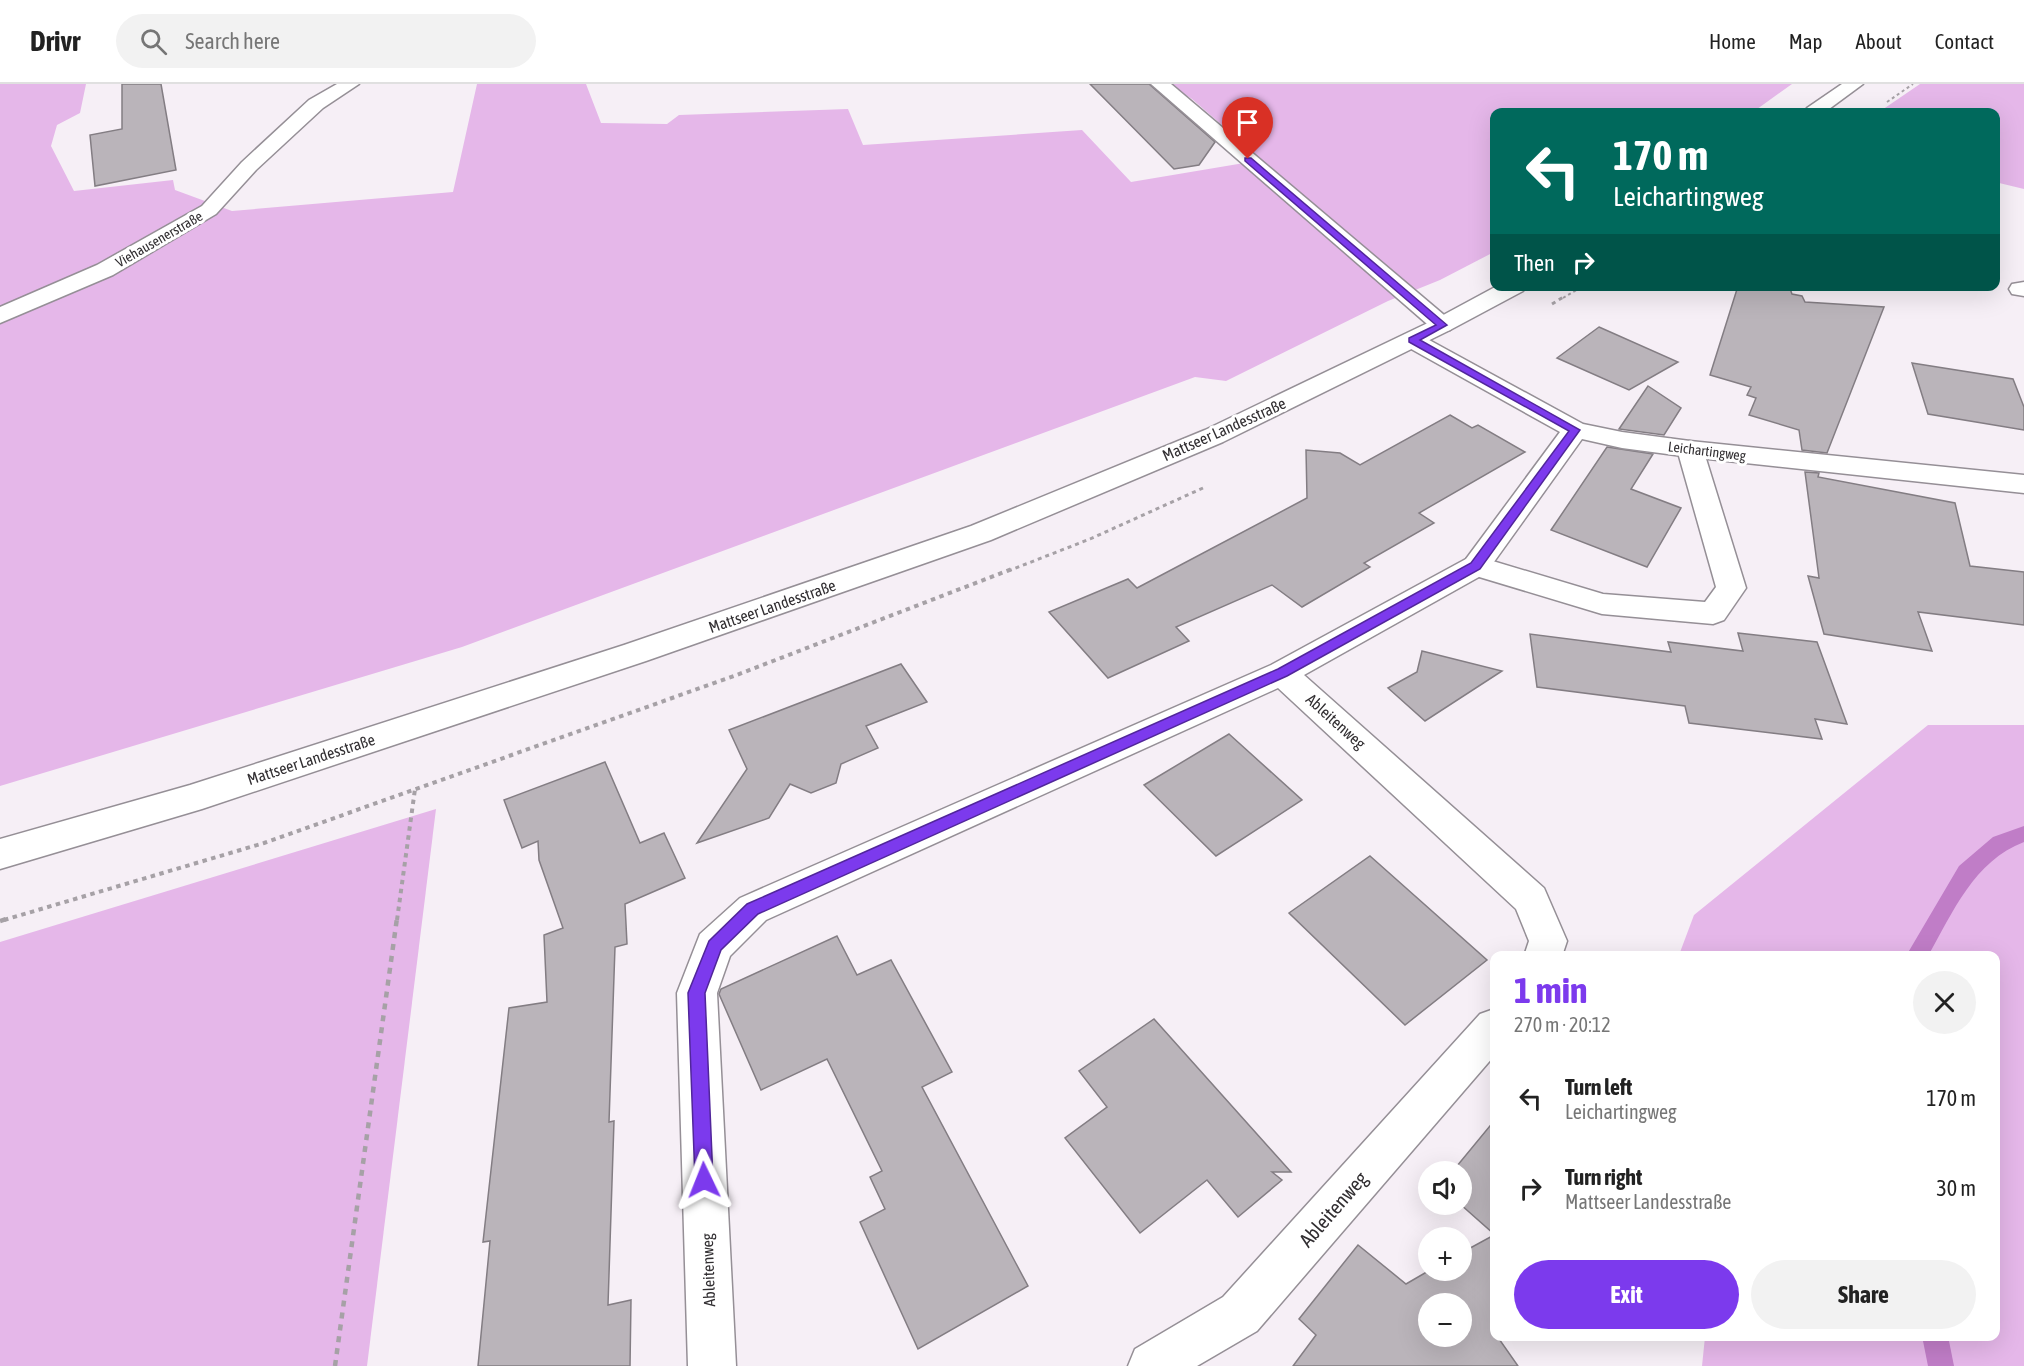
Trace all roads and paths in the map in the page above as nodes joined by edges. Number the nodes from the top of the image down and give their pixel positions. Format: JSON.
{"nodes":[{"id":1,"x":350,"y":84,"type":"edge"},
{"id":2,"x":1160,"y":84,"type":"edge"},
{"id":3,"x":1854,"y":84,"type":"edge"},
{"id":4,"x":1913,"y":84,"type":"edge"},
{"id":5,"x":1883,"y":105,"type":"dead end"},
{"id":6,"x":1820,"y":108,"type":"edge"},
{"id":7,"x":1506,"y":291,"type":"edge"},
{"id":8,"x":0,"y":316,"type":"edge"},
{"id":9,"x":1442,"y":325,"type":"junction"},
{"id":10,"x":1412,"y":340,"type":"junction"},
{"id":11,"x":1575,"y":430,"type":"junction"},
{"id":12,"x":1690,"y":449,"type":"junction"},
{"id":13,"x":2024,"y":484,"type":"edge"},
{"id":14,"x":1476,"y":566,"type":"junction"},
{"id":15,"x":1282,"y":673,"type":"junction"},
{"id":16,"x":415,"y":789,"type":"dead end"},
{"id":17,"x":0,"y":854,"type":"edge"},
{"id":18,"x":1545,"y":951,"type":"edge"},
{"id":19,"x":1490,"y":1032,"type":"edge"},
{"id":20,"x":335,"y":1366,"type":"edge"},
{"id":21,"x":712,"y":1366,"type":"edge"},
{"id":22,"x":1152,"y":1366,"type":"edge"}],
"edges":[{"from":1,"to":8,"type":"street","name":"Viehausenerstraße"},
{"from":2,"to":9,"type":"street"},
{"from":3,"to":6,"type":"street"},
{"from":4,"to":5,"type":"path"},
{"from":7,"to":9,"type":"street","name":"Mattseer Landesstraße"},
{"from":9,"to":10,"type":"street","name":"Mattseer Landesstraße"},
{"from":10,"to":11,"type":"street","name":"Leichartingweg"},
{"from":10,"to":17,"type":"street","name":"Mattseer Landesstraße"},
{"from":11,"to":12,"type":"street","name":"Leichartingweg"},
{"from":11,"to":14,"type":"street","name":"Ableitenweg"},
{"from":12,"to":13,"type":"street","name":"Leichartingweg"},
{"from":12,"to":14,"type":"street"},
{"from":14,"to":15,"type":"street","name":"Ableitenweg"},
{"from":15,"to":18,"type":"street","name":"Ableitenweg"},
{"from":15,"to":21,"type":"street","name":"Ableitenweg"},
{"from":16,"to":20,"type":"path"},
{"from":19,"to":22,"type":"street","name":"Ableitenweg"}]}
